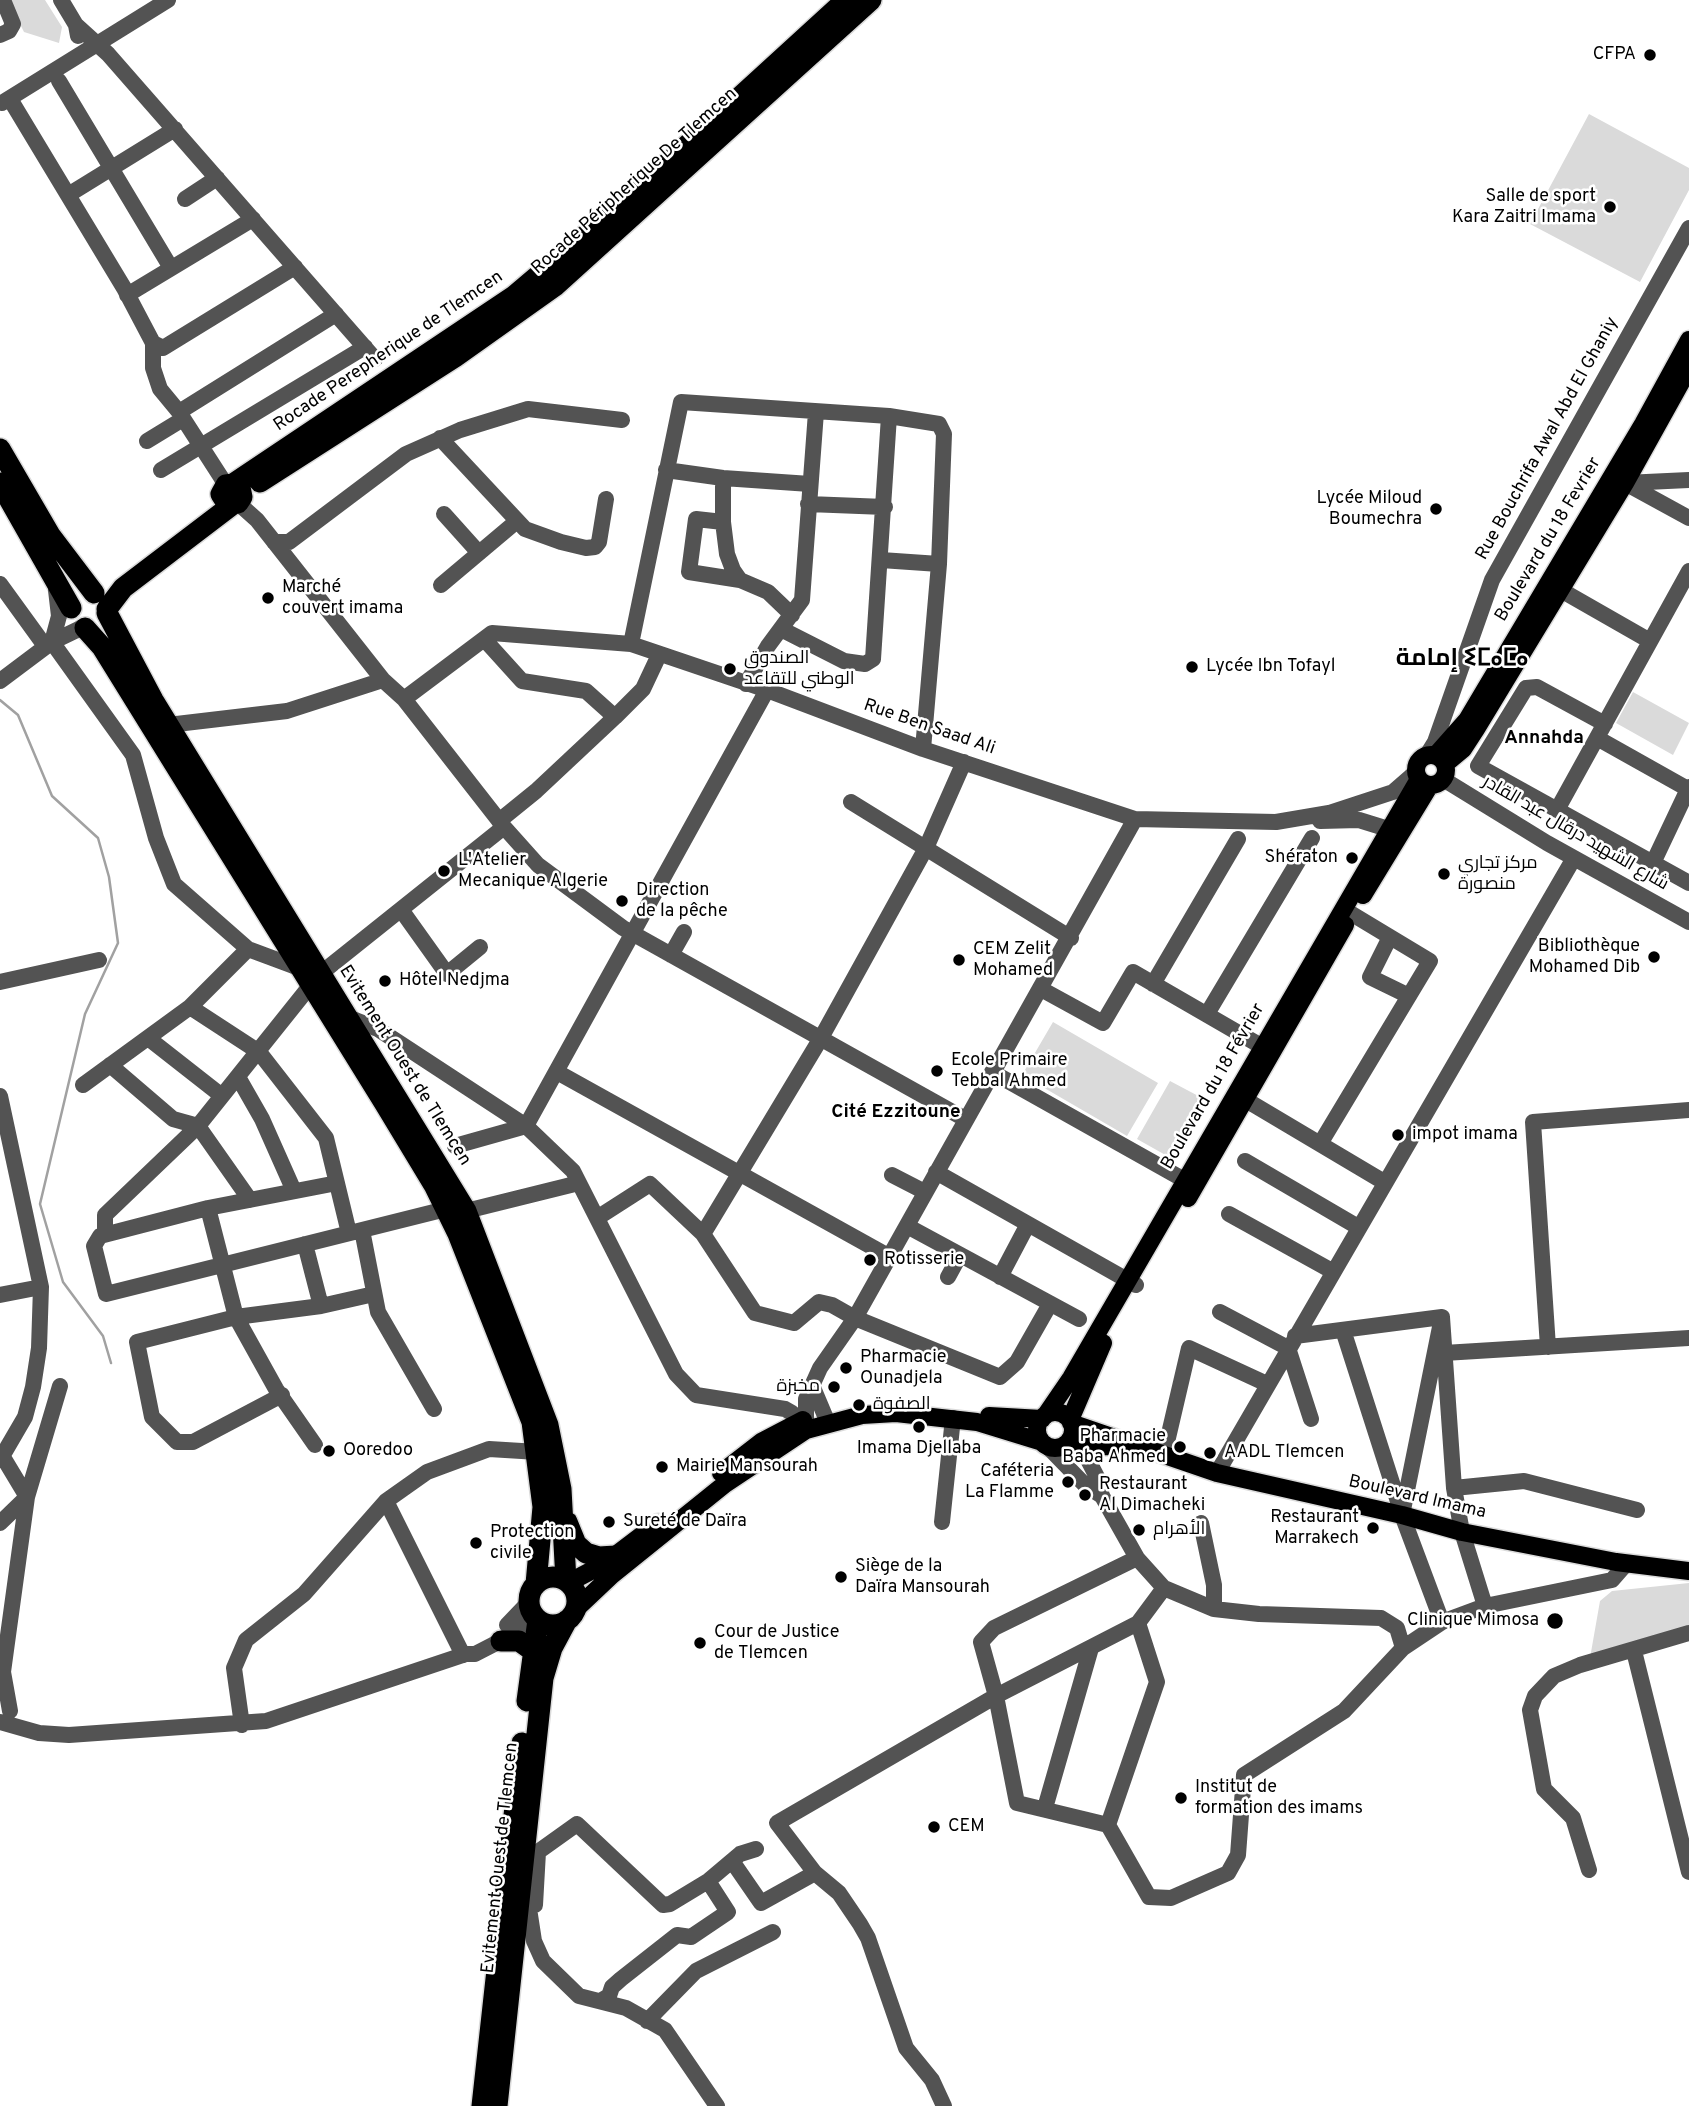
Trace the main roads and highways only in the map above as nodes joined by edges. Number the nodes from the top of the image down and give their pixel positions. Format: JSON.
{"nodes":[{"id":1,"x":846,"y":0,"type":"edge"},
{"id":2,"x":871,"y":0,"type":"edge"},
{"id":3,"x":1689,"y":340,"type":"edge"},
{"id":4,"x":1689,"y":368,"type":"edge"},
{"id":5,"x":0,"y":449,"type":"edge"},
{"id":6,"x":1619,"y":479,"type":"junction"},
{"id":7,"x":0,"y":483,"type":"edge"},
{"id":8,"x":232,"y":495,"type":"junction"},
{"id":9,"x":101,"y":602,"type":"junction"},
{"id":10,"x":78,"y":618,"type":"junction"},
{"id":11,"x":1431,"y":770,"type":"junction"},
{"id":12,"x":310,"y":976,"type":"junction"},
{"id":13,"x":1190,"y":1183,"type":"junction"},
{"id":14,"x":456,"y":1210,"type":"junction"},
{"id":15,"x":1131,"y":1282,"type":"junction"},
{"id":16,"x":826,"y":1417,"type":"junction"},
{"id":17,"x":1044,"y":1417,"type":"junction"},
{"id":18,"x":803,"y":1424,"type":"junction"},
{"id":19,"x":1063,"y":1437,"type":"junction"},
{"id":20,"x":564,"y":1514,"type":"junction"},
{"id":21,"x":616,"y":1556,"type":"junction"},
{"id":22,"x":1689,"y":1571,"type":"edge"},
{"id":23,"x":567,"y":1582,"type":"junction"},
{"id":24,"x":534,"y":1605,"type":"junction"},
{"id":25,"x":571,"y":1615,"type":"junction"},
{"id":26,"x":501,"y":1641,"type":"road end"},
{"id":27,"x":533,"y":1651,"type":"junction"},
{"id":28,"x":482,"y":2106,"type":"edge"},
{"id":29,"x":497,"y":2106,"type":"edge"}],
"edges":[{"from":1,"to":8,"type":"highway","name":"Rocade Perepherique de Tlemcen"},
{"from":2,"to":8,"type":"highway","name":"Rocade Péripherique De Tlemcen"},
{"from":3,"to":6,"type":"main road","name":"Boulevard du 18 Fevrier"},
{"from":4,"to":6,"type":"main road","name":"Boulevard du 18 Fevrier"},
{"from":5,"to":9,"type":"highway","name":"Evitement Ouest de Tlemcen"},
{"from":6,"to":11,"type":"main road","name":"Boulevard du 18 Fevrier"},
{"from":6,"to":11,"type":"main road","name":"Boulevard du 18 Fevrier"},
{"from":7,"to":10,"type":"highway","name":"Evitement Ouest de Tlemcen"},
{"from":8,"to":9,"type":"highway"},
{"from":9,"to":10,"type":"highway"},
{"from":9,"to":10,"type":"highway"},
{"from":9,"to":12,"type":"highway","name":"Evitement Ouest de Tlemcen"},
{"from":10,"to":12,"type":"highway","name":"Evitement Ouest de Tlemcen"},
{"from":11,"to":13,"type":"main road","name":"Boulevard du 18 Février"},
{"from":11,"to":13,"type":"main road","name":"Boulevard du 18 Février"},
{"from":12,"to":14,"type":"highway","name":"Evitement Ouest de Tlemcen"},
{"from":12,"to":14,"type":"highway","name":"Evitement Ouest de Tlemcen"},
{"from":13,"to":15,"type":"main road","name":"Boulevard du 18 Février"},
{"from":14,"to":20,"type":"highway","name":"Evitement Ouest de Tlemcen"},
{"from":14,"to":24,"type":"highway","name":"Evitement Ouest de Tlemcen"},
{"from":15,"to":17,"type":"main road","name":"Boulevard du 18 Février"},
{"from":15,"to":19,"type":"main road","name":"Boulevard du 18 Février"},
{"from":16,"to":17,"type":"main road","name":"Boulevard Imama"},
{"from":16,"to":18,"type":"main road","name":"Boulevard Imama"},
{"from":16,"to":19,"type":"main road","name":"Boulevard Imama"},
{"from":17,"to":19,"type":"main road","name":"Boulevard Imama"},
{"from":17,"to":19,"type":"main road"},
{"from":18,"to":21,"type":"main road","name":"Boulevard Imama"},
{"from":18,"to":25,"type":"main road","name":"Boulevard Imama"},
{"from":19,"to":22,"type":"main road","name":"Boulevard Imama"},
{"from":20,"to":21,"type":"highway"},
{"from":20,"to":23,"type":"highway","name":"Evitement Ouest de Tlemcen"},
{"from":21,"to":23,"type":"main road","name":"Boulevard Imama"},
{"from":23,"to":24,"type":"highway"},
{"from":23,"to":25,"type":"highway"},
{"from":24,"to":25,"type":"highway"},
{"from":24,"to":27,"type":"highway","name":"Evitement Ouest de Tlemcen"},
{"from":25,"to":29,"type":"highway","name":"Evitement Ouest de Tlemcen"},
{"from":26,"to":27,"type":"highway"},
{"from":27,"to":28,"type":"highway","name":"Evitement Ouest de Tlemcen"}]}
